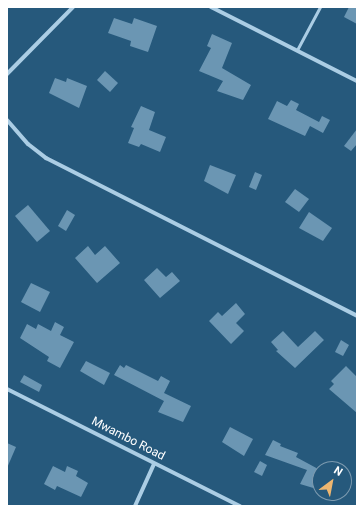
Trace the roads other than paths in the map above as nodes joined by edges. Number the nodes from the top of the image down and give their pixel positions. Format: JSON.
{"nodes":[{"id":1,"x":73,"y":7,"type":"edge"},
{"id":2,"x":211,"y":7,"type":"edge"},
{"id":3,"x":320,"y":7,"type":"edge"},
{"id":4,"x":297,"y":50,"type":"junction"},
{"id":5,"x":7,"y":74,"type":"edge"},
{"id":6,"x":357,"y":81,"type":"edge"},
{"id":7,"x":7,"y":120,"type":"edge"},
{"id":8,"x":357,"y":316,"type":"edge"},
{"id":9,"x":7,"y":389,"type":"edge"},
{"id":10,"x":154,"y":464,"type":"junction"},
{"id":11,"x":135,"y":506,"type":"edge"},
{"id":12,"x":240,"y":506,"type":"edge"}],
"edges":[{"from":1,"to":5,"type":"street"},
{"from":2,"to":4,"type":"street"},
{"from":3,"to":4,"type":"lane"},
{"from":4,"to":6,"type":"street"},
{"from":7,"to":8,"type":"street"},
{"from":9,"to":10,"type":"street","name":"Mwambo Road"},
{"from":10,"to":11,"type":"street"},
{"from":10,"to":12,"type":"street","name":"Mwambo Road"}]}
